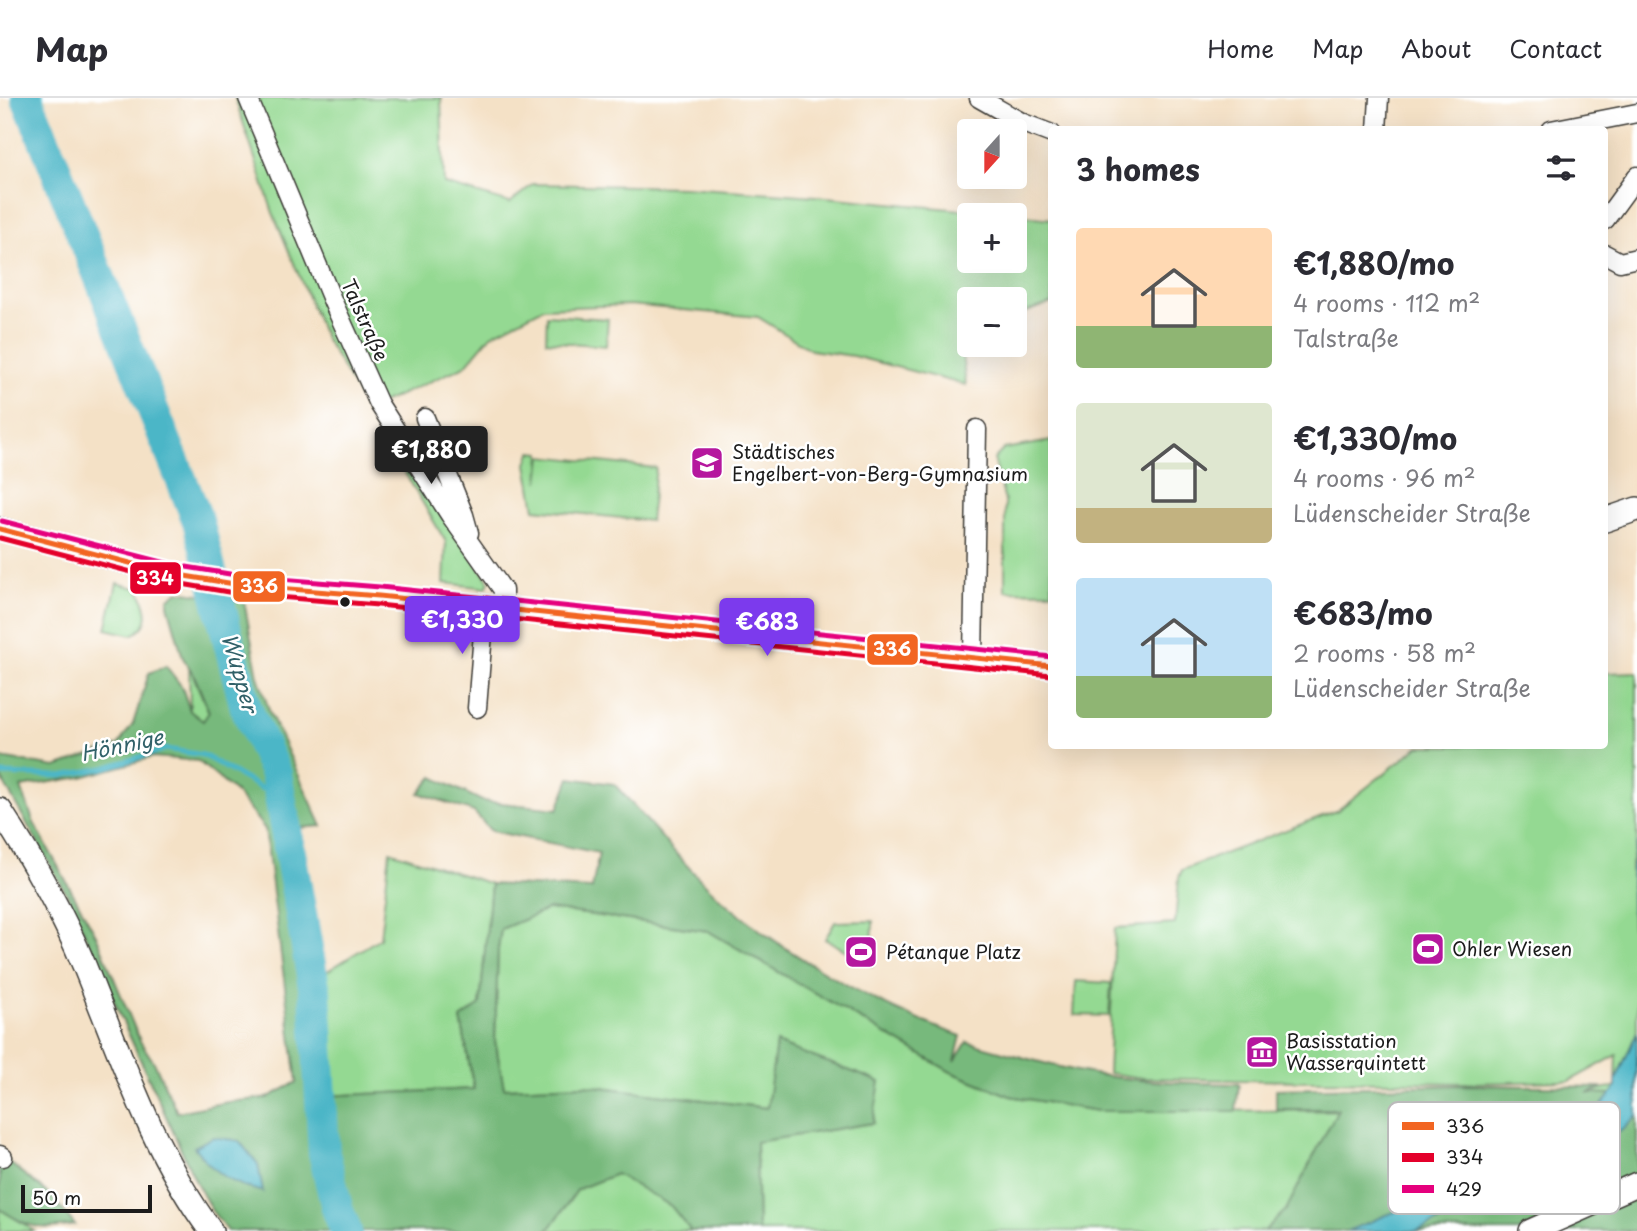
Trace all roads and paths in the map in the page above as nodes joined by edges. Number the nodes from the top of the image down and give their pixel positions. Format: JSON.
{"nodes":[{"id":1,"x":248,"y":98,"type":"edge"},
{"id":2,"x":979,"y":98,"type":"edge"},
{"id":3,"x":1379,"y":98,"type":"edge"},
{"id":4,"x":1637,"y":113,"type":"edge"},
{"id":5,"x":1377,"y":126,"type":"edge"},
{"id":6,"x":1568,"y":126,"type":"edge"},
{"id":7,"x":1048,"y":132,"type":"edge"},
{"id":8,"x":1637,"y":176,"type":"edge"},
{"id":9,"x":1608,"y":216,"type":"edge"},
{"id":10,"x":1608,"y":256,"type":"edge"},
{"id":11,"x":1637,"y":258,"type":"edge"},
{"id":12,"x":425,"y":418,"type":"dead end"},
{"id":13,"x":977,"y":429,"type":"dead end"},
{"id":14,"x":1637,"y":509,"type":"edge"},
{"id":15,"x":1608,"y":519,"type":"edge"},
{"id":16,"x":0,"y":529,"type":"edge"},
{"id":17,"x":472,"y":543,"type":"junction"},
{"id":18,"x":494,"y":609,"type":"junction"},
{"id":19,"x":974,"y":658,"type":"junction"},
{"id":20,"x":1048,"y":666,"type":"edge"},
{"id":21,"x":477,"y":708,"type":"dead end"},
{"id":22,"x":0,"y":810,"type":"edge"},
{"id":23,"x":1637,"y":1184,"type":"edge"},
{"id":24,"x":1620,"y":1192,"type":"edge"},
{"id":25,"x":1569,"y":1214,"type":"edge"},
{"id":26,"x":211,"y":1231,"type":"edge"},
{"id":27,"x":1531,"y":1231,"type":"edge"}],
"edges":[{"from":1,"to":17,"type":"street","name":"Talstraße"},
{"from":2,"to":7,"type":"street"},
{"from":3,"to":5,"type":"street"},
{"from":4,"to":6,"type":"street"},
{"from":8,"to":9,"type":"street"},
{"from":10,"to":11,"type":"street"},
{"from":12,"to":17,"type":"street","name":"Talstraße"},
{"from":13,"to":19,"type":"street"},
{"from":14,"to":15,"type":"main road"},
{"from":16,"to":18,"type":"main road"},
{"from":17,"to":18,"type":"street","name":"Talstraße"},
{"from":18,"to":19,"type":"main road"},
{"from":18,"to":21,"type":"street","name":"Talstraße"},
{"from":19,"to":20,"type":"main road"},
{"from":22,"to":26,"type":"main road"},
{"from":23,"to":24,"type":"main road"},
{"from":25,"to":27,"type":"main road"}]}
